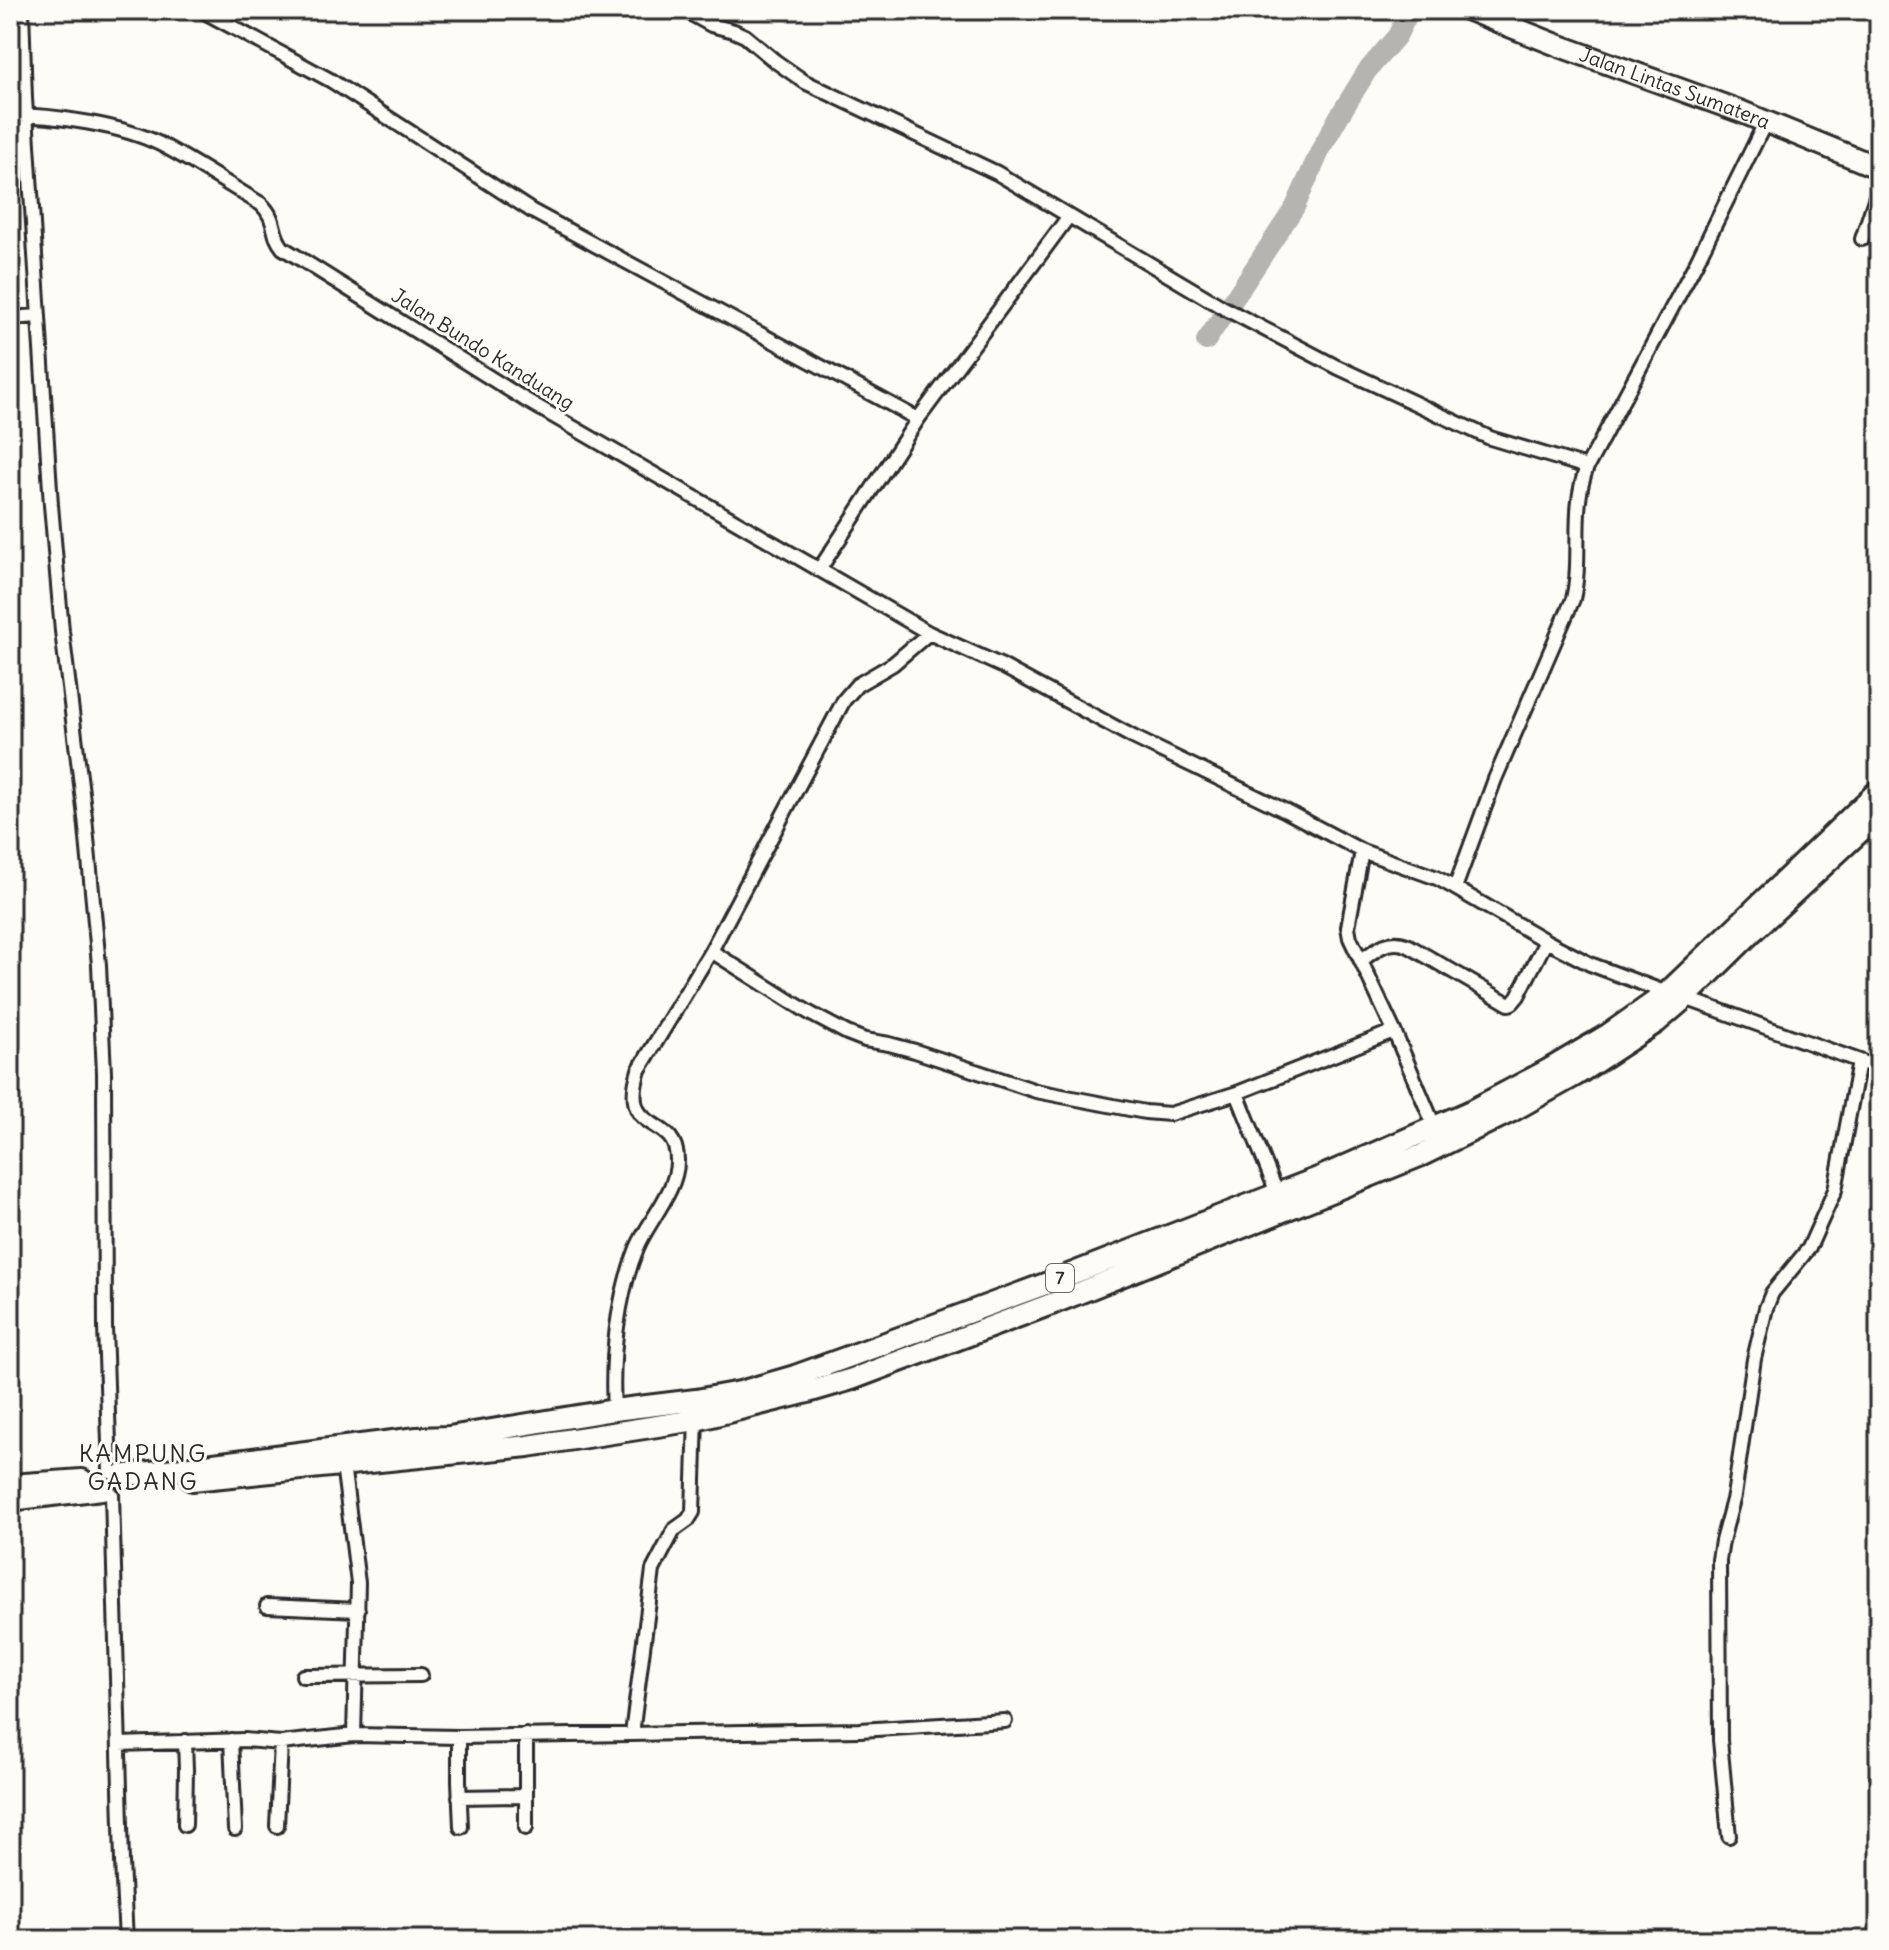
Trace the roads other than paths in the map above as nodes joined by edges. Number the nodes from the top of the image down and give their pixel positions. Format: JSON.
{"nodes":[{"id":1,"x":22,"y":10,"type":"edge"},
{"id":2,"x":201,"y":10,"type":"edge"},
{"id":3,"x":684,"y":10,"type":"edge"},
{"id":4,"x":1469,"y":10,"type":"edge"},
{"id":5,"x":10,"y":115,"type":"edge"},
{"id":6,"x":26,"y":115,"type":"junction"},
{"id":7,"x":1766,"y":121,"type":"junction"},
{"id":8,"x":1879,"y":168,"type":"edge"},
{"id":9,"x":1879,"y":187,"type":"edge"},
{"id":10,"x":1069,"y":216,"type":"junction"},
{"id":11,"x":1862,"y":239,"type":"dead end"},
{"id":12,"x":39,"y":316,"type":"junction"},
{"id":13,"x":10,"y":318,"type":"edge"},
{"id":14,"x":918,"y":419,"type":"junction"},
{"id":15,"x":1587,"y":467,"type":"junction"},
{"id":16,"x":819,"y":570,"type":"junction"},
{"id":17,"x":929,"y":633,"type":"junction"},
{"id":18,"x":1877,"y":803,"type":"edge"},
{"id":19,"x":1362,"y":851,"type":"junction"},
{"id":20,"x":1455,"y":888,"type":"junction"},
{"id":21,"x":1546,"y":941,"type":"junction"},
{"id":22,"x":711,"y":951,"type":"junction"},
{"id":23,"x":1361,"y":961,"type":"junction"},
{"id":24,"x":1676,"y":996,"type":"junction"},
{"id":25,"x":1394,"y":1031,"type":"junction"},
{"id":26,"x":1859,"y":1061,"type":"junction"},
{"id":27,"x":1879,"y":1068,"type":"edge"},
{"id":28,"x":1237,"y":1093,"type":"junction"},
{"id":29,"x":1508,"y":1103,"type":"junction"},
{"id":30,"x":1435,"y":1128,"type":"junction"},
{"id":31,"x":1277,"y":1193,"type":"junction"},
{"id":32,"x":1051,"y":1293,"type":"junction"},
{"id":33,"x":614,"y":1410,"type":"junction"},
{"id":34,"x":696,"y":1410,"type":"junction"},
{"id":35,"x":343,"y":1464,"type":"junction"},
{"id":36,"x":111,"y":1483,"type":"junction"},
{"id":37,"x":10,"y":1485,"type":"edge"},
{"id":38,"x":10,"y":1500,"type":"edge"},
{"id":39,"x":267,"y":1606,"type":"dead end"},
{"id":40,"x":358,"y":1610,"type":"junction"},
{"id":41,"x":421,"y":1675,"type":"dead end"},
{"id":42,"x":303,"y":1676,"type":"dead end"},
{"id":43,"x":356,"y":1677,"type":"junction"},
{"id":44,"x":1005,"y":1721,"type":"dead end"},
{"id":45,"x":632,"y":1734,"type":"junction"},
{"id":46,"x":354,"y":1735,"type":"junction"},
{"id":47,"x":526,"y":1735,"type":"junction"},
{"id":48,"x":459,"y":1737,"type":"junction"},
{"id":49,"x":231,"y":1740,"type":"junction"},
{"id":50,"x":185,"y":1741,"type":"junction"},
{"id":51,"x":281,"y":1743,"type":"junction"},
{"id":52,"x":119,"y":1744,"type":"junction"},
{"id":53,"x":526,"y":1796,"type":"junction"},
{"id":54,"x":459,"y":1797,"type":"junction"},
{"id":55,"x":185,"y":1825,"type":"dead end"},
{"id":56,"x":277,"y":1826,"type":"dead end"},
{"id":57,"x":461,"y":1827,"type":"dead end"},
{"id":58,"x":526,"y":1828,"type":"dead end"},
{"id":59,"x":235,"y":1829,"type":"dead end"},
{"id":60,"x":1729,"y":1836,"type":"dead end"},
{"id":61,"x":126,"y":1940,"type":"edge"}],
"edges":[{"from":1,"to":6,"type":"street"},
{"from":2,"to":14,"type":"street"},
{"from":3,"to":10,"type":"street"},
{"from":4,"to":7,"type":"main road","name":"Jalan Lintas Sumatera"},
{"from":5,"to":6,"type":"street","name":"Jalan Bundo Kanduang"},
{"from":6,"to":12,"type":"street"},
{"from":6,"to":16,"type":"street","name":"Jalan Bundo Kanduang"},
{"from":7,"to":8,"type":"main road","name":"Jalan Lintas Sumatera"},
{"from":7,"to":15,"type":"street"},
{"from":9,"to":11,"type":"street"},
{"from":10,"to":14,"type":"street"},
{"from":10,"to":15,"type":"street"},
{"from":12,"to":13,"type":"street"},
{"from":12,"to":36,"type":"street"},
{"from":14,"to":16,"type":"street"},
{"from":15,"to":20,"type":"street"},
{"from":16,"to":17,"type":"street","name":"Jalan Bundo Kanduang"},
{"from":17,"to":19,"type":"street","name":"Jalan Bundo Kanduang"},
{"from":17,"to":22,"type":"street"},
{"from":18,"to":24,"type":"main road","number":"7"},
{"from":19,"to":20,"type":"street","name":"Jalan Bundo Kanduang"},
{"from":19,"to":23,"type":"street"},
{"from":20,"to":21,"type":"street","name":"Jalan Bundo Kanduang"},
{"from":21,"to":23,"type":"street"},
{"from":21,"to":24,"type":"street","name":"Jalan Bundo Kanduang"},
{"from":22,"to":28,"type":"street"},
{"from":22,"to":33,"type":"street"},
{"from":23,"to":25,"type":"street"},
{"from":24,"to":26,"type":"street","name":"Jalan Bundo Kanduang"},
{"from":24,"to":29,"type":"main road","number":"7"},
{"from":25,"to":28,"type":"street"},
{"from":25,"to":30,"type":"street"},
{"from":26,"to":27,"type":"street","name":"Jalan Bundo Kanduang"},
{"from":26,"to":60,"type":"street"},
{"from":28,"to":31,"type":"street"},
{"from":29,"to":30,"type":"main road","number":"7"},
{"from":29,"to":32,"type":"main road","number":"7"},
{"from":30,"to":31,"type":"main road","number":"7"},
{"from":31,"to":32,"type":"main road","number":"7"},
{"from":32,"to":34,"type":"main road","number":"7"},
{"from":33,"to":34,"type":"main road","number":"7"},
{"from":33,"to":36,"type":"main road","number":"7"},
{"from":34,"to":35,"type":"main road","number":"7"},
{"from":34,"to":45,"type":"street"},
{"from":35,"to":36,"type":"main road","number":"7"},
{"from":35,"to":40,"type":"street"},
{"from":36,"to":37,"type":"main road"},
{"from":36,"to":38,"type":"main road"},
{"from":36,"to":52,"type":"street"},
{"from":39,"to":40,"type":"street"},
{"from":40,"to":43,"type":"street"},
{"from":41,"to":43,"type":"street"},
{"from":42,"to":43,"type":"street"},
{"from":43,"to":46,"type":"street"},
{"from":44,"to":45,"type":"street"},
{"from":45,"to":47,"type":"street"},
{"from":46,"to":48,"type":"street"},
{"from":46,"to":51,"type":"street"},
{"from":47,"to":48,"type":"street"},
{"from":47,"to":53,"type":"street"},
{"from":48,"to":54,"type":"street"},
{"from":49,"to":50,"type":"street"},
{"from":49,"to":51,"type":"street"},
{"from":49,"to":59,"type":"street"},
{"from":50,"to":52,"type":"street"},
{"from":50,"to":55,"type":"street"},
{"from":51,"to":56,"type":"street"},
{"from":52,"to":61,"type":"street"},
{"from":53,"to":54,"type":"street"},
{"from":53,"to":58,"type":"street"},
{"from":54,"to":57,"type":"street"}]}
